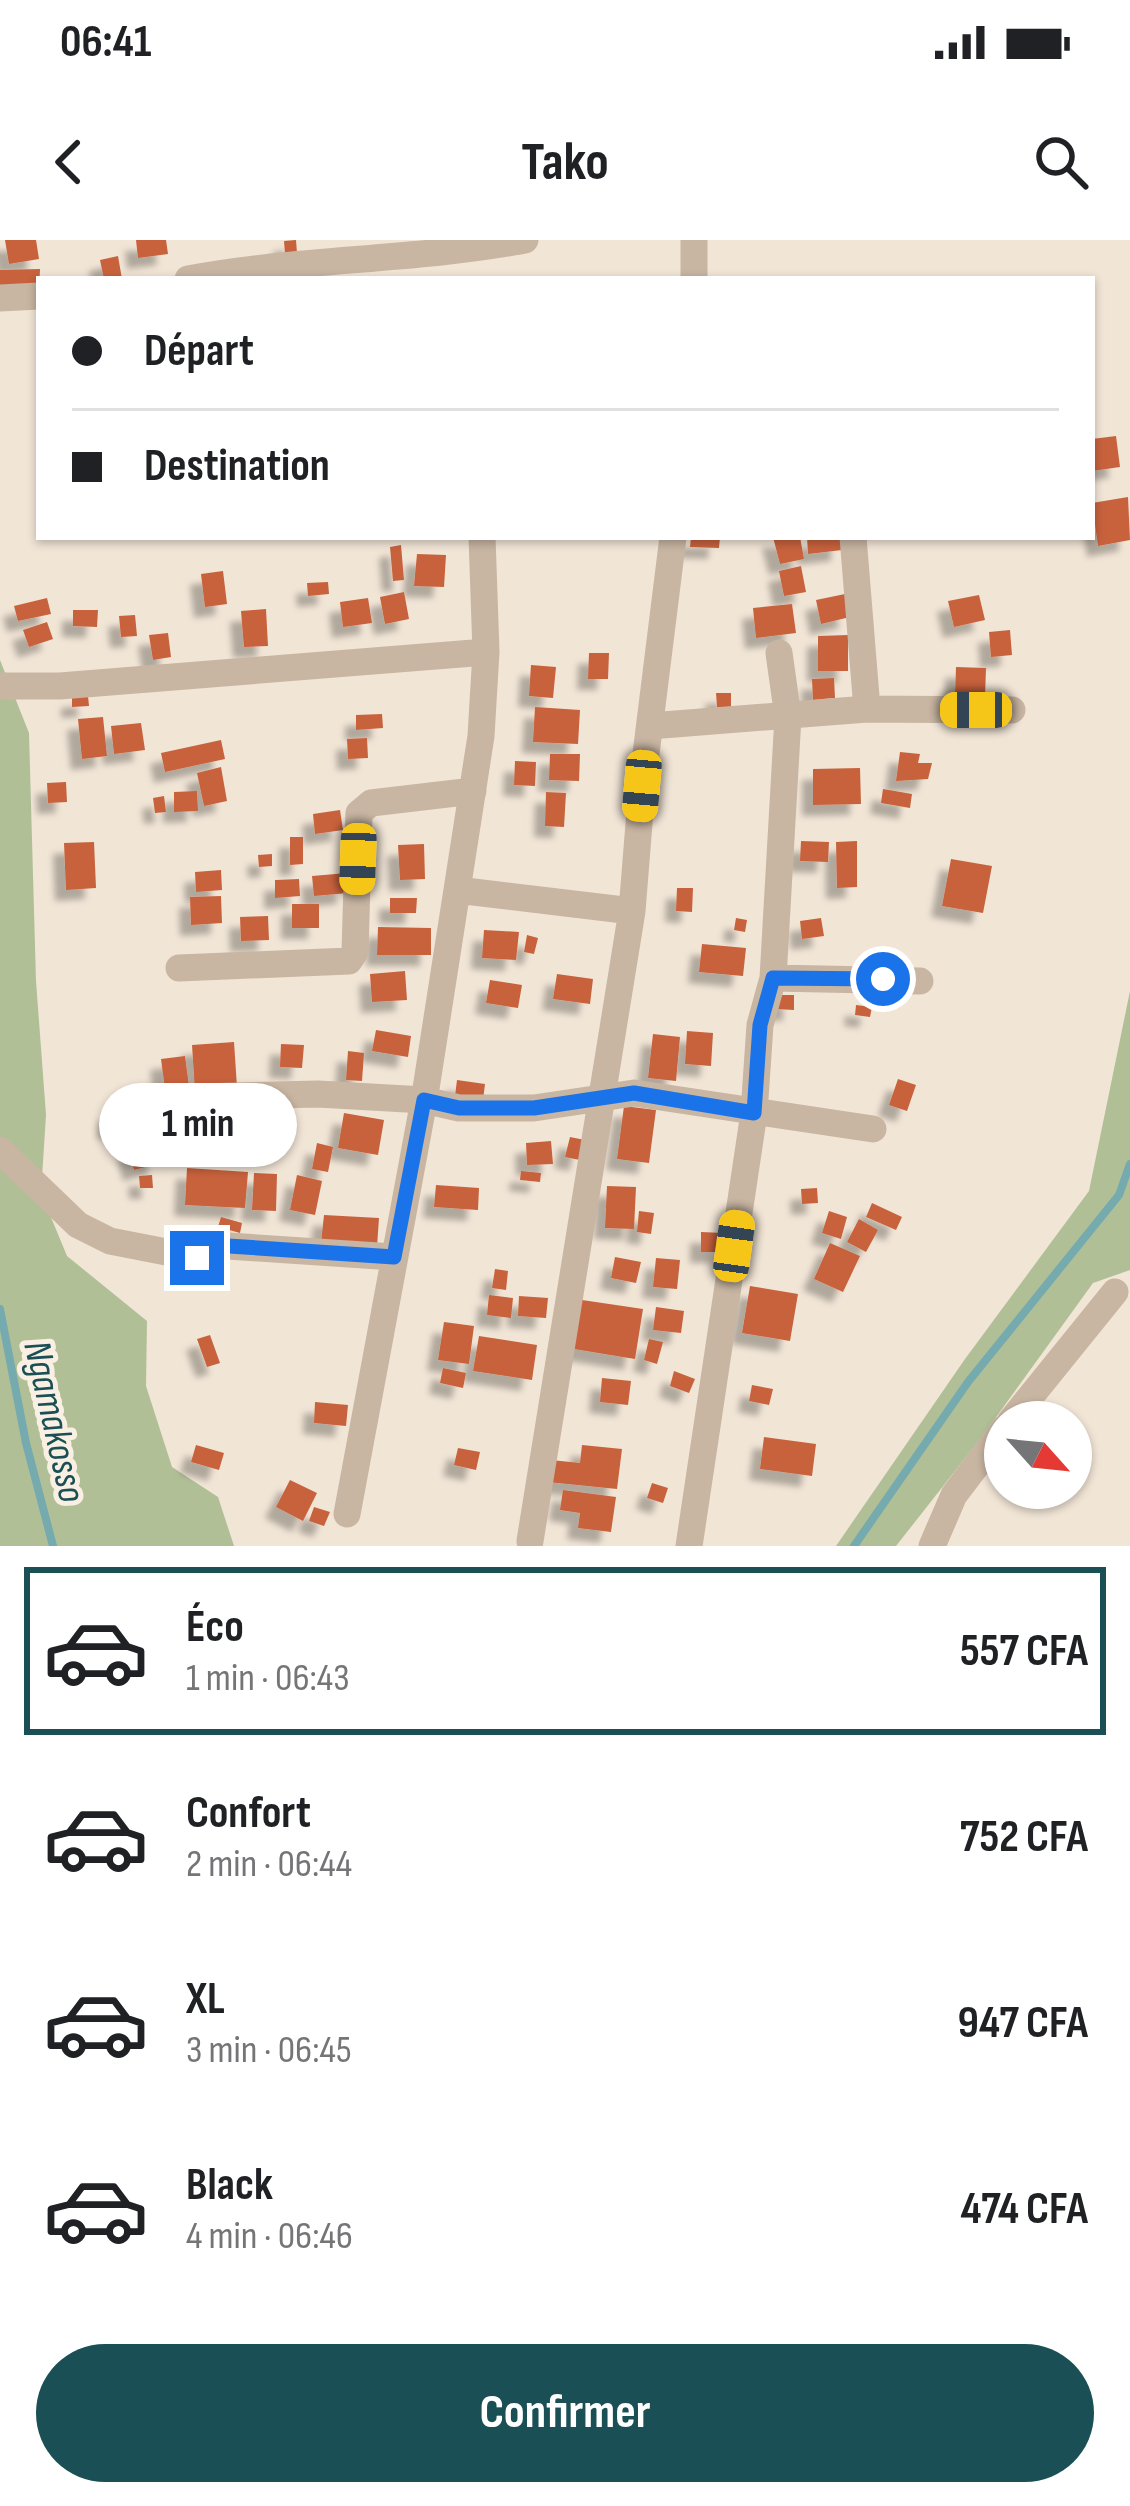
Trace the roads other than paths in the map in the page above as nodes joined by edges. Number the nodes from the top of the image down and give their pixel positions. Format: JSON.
{"nodes":[{"id":1,"x":525,"y":240,"type":"edge"},
{"id":2,"x":694,"y":240,"type":"edge"},
{"id":3,"x":463,"y":257,"type":"edge"},
{"id":4,"x":205,"y":276,"type":"edge"},
{"id":5,"x":694,"y":276,"type":"edge"},
{"id":6,"x":36,"y":296,"type":"edge"},
{"id":7,"x":0,"y":298,"type":"edge"},
{"id":8,"x":482,"y":540,"type":"edge"},
{"id":9,"x":673,"y":540,"type":"edge"},
{"id":10,"x":853,"y":540,"type":"edge"},
{"id":11,"x":486,"y":652,"type":"junction"},
{"id":12,"x":779,"y":653,"type":"dead end"},
{"id":13,"x":0,"y":686,"type":"edge"},
{"id":14,"x":867,"y":710,"type":"junction"},
{"id":15,"x":1012,"y":710,"type":"dead end"},
{"id":16,"x":788,"y":717,"type":"junction"},
{"id":17,"x":650,"y":726,"type":"junction"},
{"id":18,"x":472,"y":791,"type":"junction"},
{"id":19,"x":457,"y":890,"type":"junction"},
{"id":20,"x":632,"y":911,"type":"junction"},
{"id":21,"x":179,"y":968,"type":"dead end"},
{"id":22,"x":773,"y":978,"type":"junction"},
{"id":23,"x":920,"y":981,"type":"dead end"},
{"id":24,"x":603,"y":1097,"type":"junction"},
{"id":25,"x":158,"y":1098,"type":"dead end"},
{"id":26,"x":424,"y":1100,"type":"junction"},
{"id":27,"x":754,"y":1113,"type":"junction"},
{"id":28,"x":873,"y":1129,"type":"dead end"},
{"id":29,"x":0,"y":1150,"type":"edge"},
{"id":30,"x":394,"y":1257,"type":"junction"},
{"id":31,"x":1114,"y":1292,"type":"dead end"},
{"id":32,"x":1026,"y":1401,"type":"edge"},
{"id":33,"x":984,"y":1455,"type":"edge"},
{"id":34,"x":347,"y":1514,"type":"dead end"},
{"id":35,"x":530,"y":1541,"type":"dead end"},
{"id":36,"x":689,"y":1546,"type":"edge"},
{"id":37,"x":932,"y":1546,"type":"edge"}],
"edges":[{"from":1,"to":3,"type":"street"},
{"from":2,"to":5,"type":"street"},
{"from":3,"to":4,"type":"street"},
{"from":6,"to":7,"type":"street"},
{"from":8,"to":11,"type":"street"},
{"from":9,"to":17,"type":"street"},
{"from":10,"to":14,"type":"street"},
{"from":11,"to":13,"type":"street"},
{"from":11,"to":18,"type":"street"},
{"from":12,"to":16,"type":"street"},
{"from":14,"to":15,"type":"street"},
{"from":14,"to":16,"type":"street"},
{"from":16,"to":17,"type":"street"},
{"from":16,"to":22,"type":"street"},
{"from":17,"to":20,"type":"street"},
{"from":18,"to":19,"type":"street"},
{"from":18,"to":21,"type":"street"},
{"from":19,"to":20,"type":"street"},
{"from":19,"to":26,"type":"street"},
{"from":20,"to":24,"type":"street"},
{"from":22,"to":23,"type":"street"},
{"from":22,"to":27,"type":"street"},
{"from":24,"to":26,"type":"street"},
{"from":24,"to":27,"type":"street"},
{"from":24,"to":35,"type":"street"},
{"from":25,"to":26,"type":"street"},
{"from":26,"to":30,"type":"street"},
{"from":27,"to":28,"type":"street"},
{"from":27,"to":36,"type":"street"},
{"from":29,"to":30,"type":"street"},
{"from":30,"to":34,"type":"street"},
{"from":31,"to":32,"type":"street"},
{"from":33,"to":37,"type":"street"}]}
